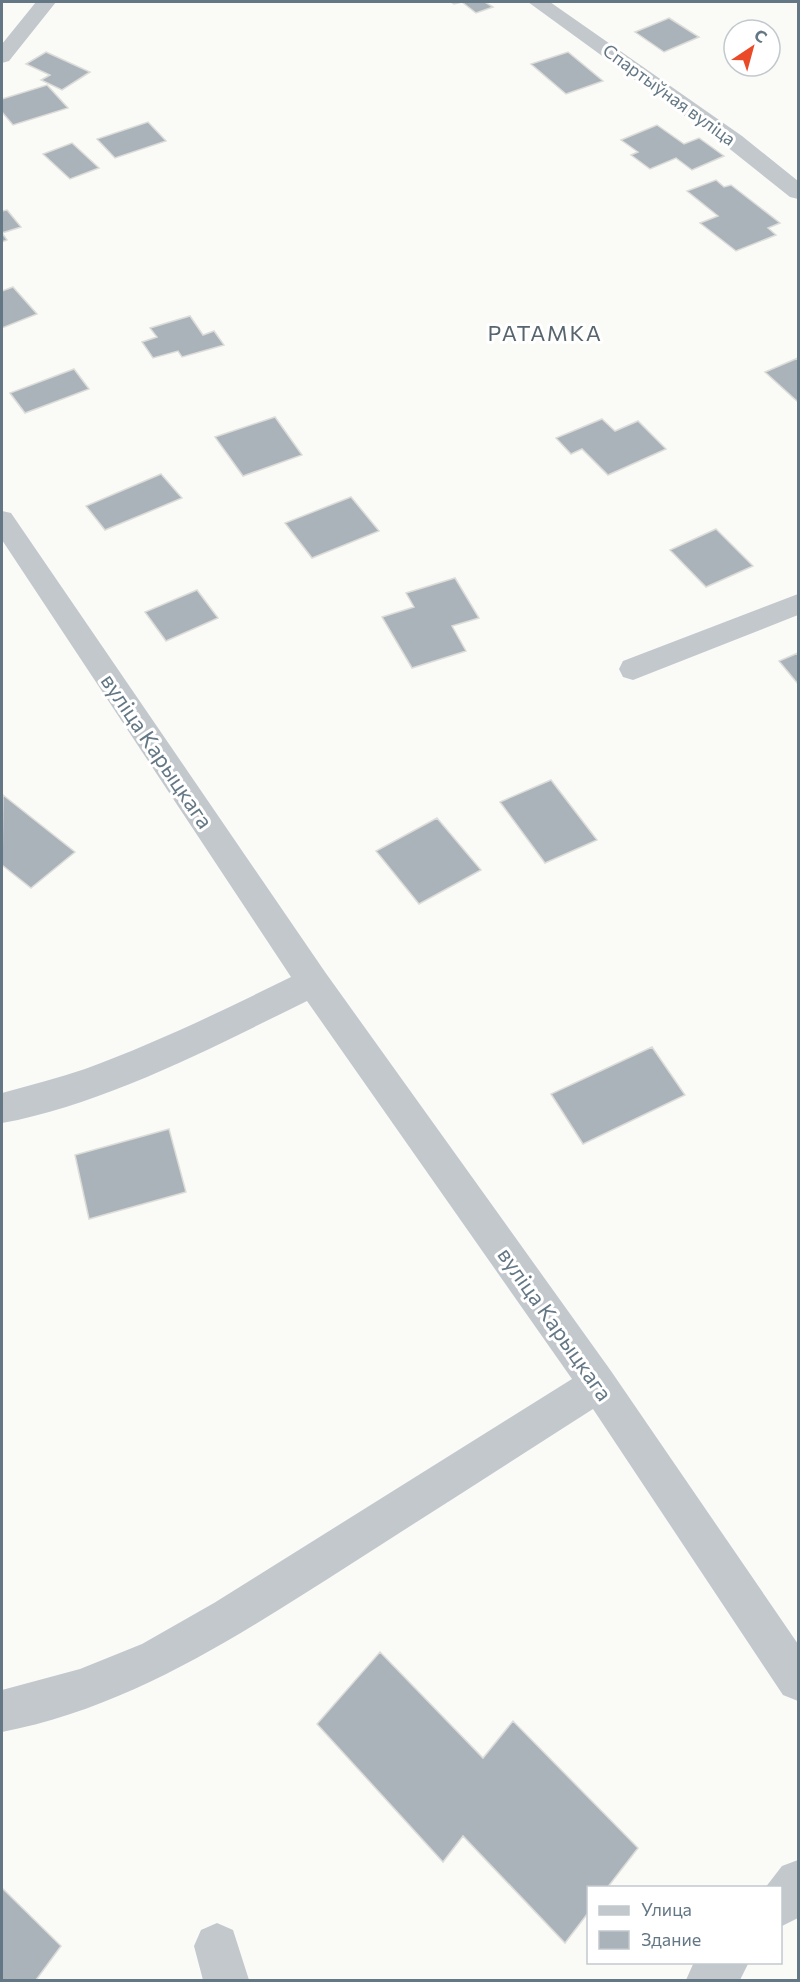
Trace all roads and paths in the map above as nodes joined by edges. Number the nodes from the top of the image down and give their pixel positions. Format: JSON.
{"nodes":[{"id":1,"x":46,"y":2,"type":"edge"},
{"id":2,"x":538,"y":2,"type":"edge"},
{"id":3,"x":2,"y":57,"type":"edge"},
{"id":4,"x":798,"y":192,"type":"edge"},
{"id":5,"x":2,"y":520,"type":"edge"},
{"id":6,"x":798,"y":604,"type":"edge"},
{"id":7,"x":633,"y":669,"type":"dead end"},
{"id":8,"x":313,"y":982,"type":"junction"},
{"id":9,"x":2,"y":1108,"type":"edge"},
{"id":10,"x":598,"y":1384,"type":"junction"},
{"id":11,"x":796,"y":1673,"type":"edge"},
{"id":12,"x":2,"y":1711,"type":"edge"},
{"id":13,"x":798,"y":1882,"type":"edge"},
{"id":14,"x":782,"y":1902,"type":"edge"},
{"id":15,"x":724,"y":1964,"type":"edge"},
{"id":16,"x":709,"y":1980,"type":"edge"}],
"edges":[{"from":1,"to":3,"type":"street"},
{"from":2,"to":4,"type":"street","name":"Спартыўная вуліца"},
{"from":5,"to":8,"type":"street","name":"вуліца Карыцкага"},
{"from":6,"to":7,"type":"street"},
{"from":8,"to":9,"type":"street"},
{"from":8,"to":10,"type":"street","name":"вуліца Карыцкага"},
{"from":10,"to":11,"type":"street","name":"вуліца Карыцкага"},
{"from":10,"to":12,"type":"street"},
{"from":13,"to":14,"type":"street"},
{"from":15,"to":16,"type":"street"}]}
